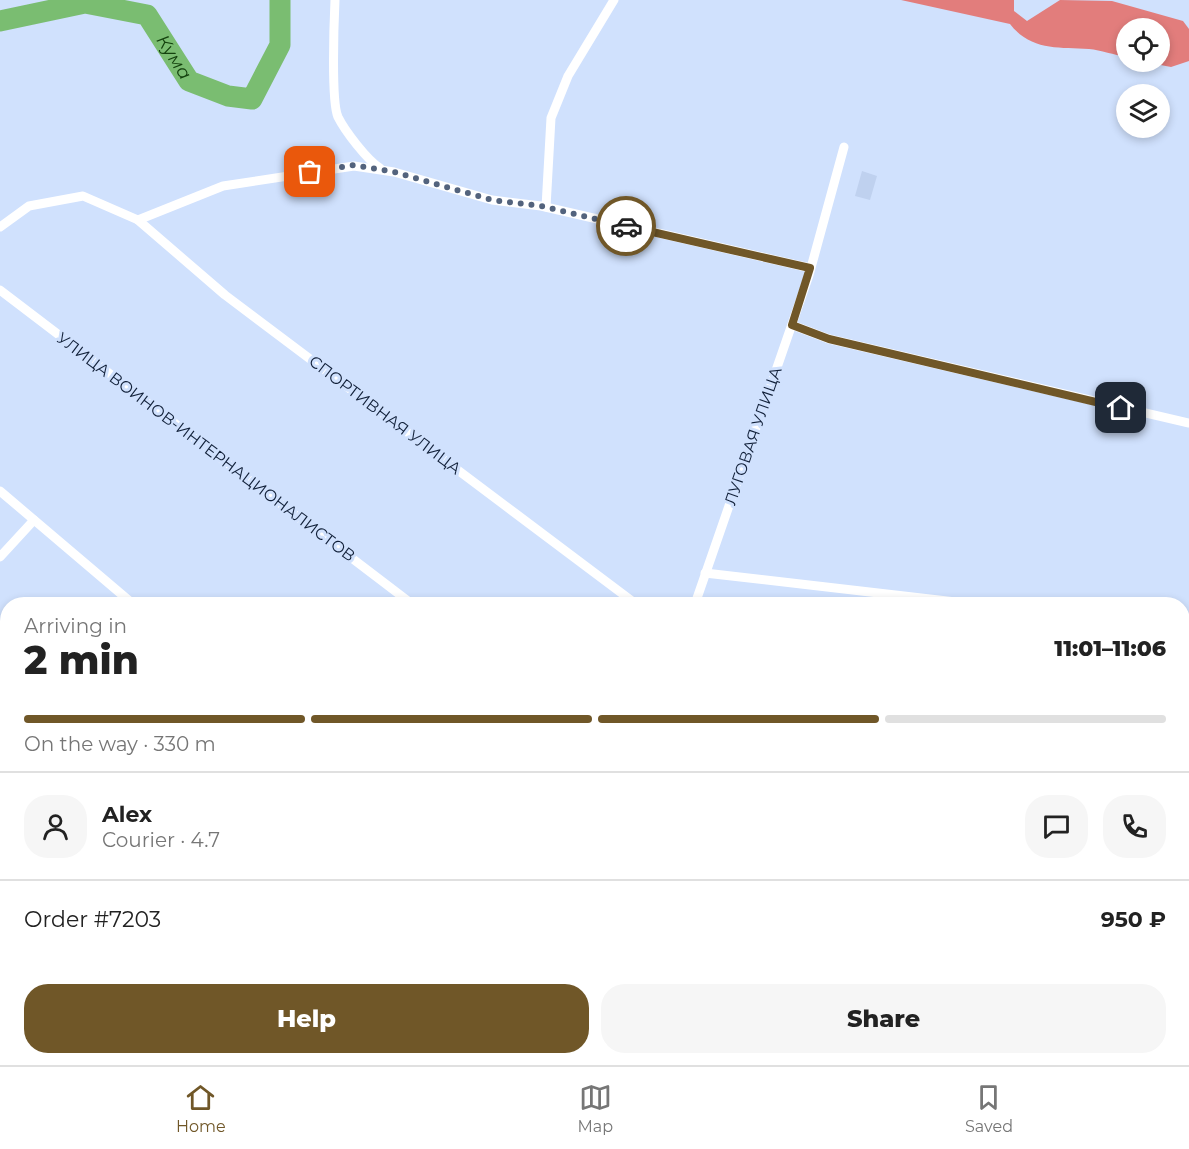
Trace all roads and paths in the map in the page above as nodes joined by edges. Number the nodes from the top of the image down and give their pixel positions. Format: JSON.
{"nodes":[{"id":1,"x":335,"y":0,"type":"edge"},
{"id":2,"x":614,"y":0,"type":"edge"},
{"id":3,"x":844,"y":147,"type":"dead end"},
{"id":4,"x":383,"y":170,"type":"junction"},
{"id":5,"x":546,"y":207,"type":"junction"},
{"id":6,"x":138,"y":220,"type":"junction"},
{"id":7,"x":0,"y":227,"type":"edge"},
{"id":8,"x":810,"y":268,"type":"junction"},
{"id":9,"x":0,"y":290,"type":"edge"},
{"id":10,"x":792,"y":325,"type":"junction"},
{"id":11,"x":1189,"y":423,"type":"edge"},
{"id":12,"x":0,"y":491,"type":"edge"},
{"id":13,"x":34,"y":520,"type":"junction"},
{"id":14,"x":0,"y":557,"type":"edge"},
{"id":15,"x":705,"y":573,"type":"junction"},
{"id":16,"x":125,"y":597,"type":"edge"},
{"id":17,"x":403,"y":597,"type":"edge"},
{"id":18,"x":627,"y":597,"type":"edge"},
{"id":19,"x":697,"y":597,"type":"edge"},
{"id":20,"x":912,"y":597,"type":"edge"}],
"edges":[{"from":1,"to":4,"type":"street"},
{"from":2,"to":5,"type":"street"},
{"from":3,"to":8,"type":"street","name":"ЛУГОВАЯ УЛИЦА"},
{"from":4,"to":5,"type":"street"},
{"from":4,"to":6,"type":"street"},
{"from":5,"to":8,"type":"street"},
{"from":6,"to":7,"type":"street","name":"СПОРТИВНАЯ УЛИЦА"},
{"from":6,"to":18,"type":"street","name":"СПОРТИВНАЯ УЛИЦА"},
{"from":8,"to":10,"type":"street","name":"ЛУГОВАЯ УЛИЦА"},
{"from":9,"to":17,"type":"street","name":"УЛИЦА ВОИНОВ-ИНТЕРНАЦИОНАЛИСТОВ"},
{"from":10,"to":11,"type":"street"},
{"from":10,"to":15,"type":"street","name":"ЛУГОВАЯ УЛИЦА"},
{"from":12,"to":13,"type":"street"},
{"from":13,"to":14,"type":"street"},
{"from":13,"to":16,"type":"street"},
{"from":15,"to":19,"type":"street","name":"ЛУГОВАЯ УЛИЦА"},
{"from":15,"to":20,"type":"street"}]}
